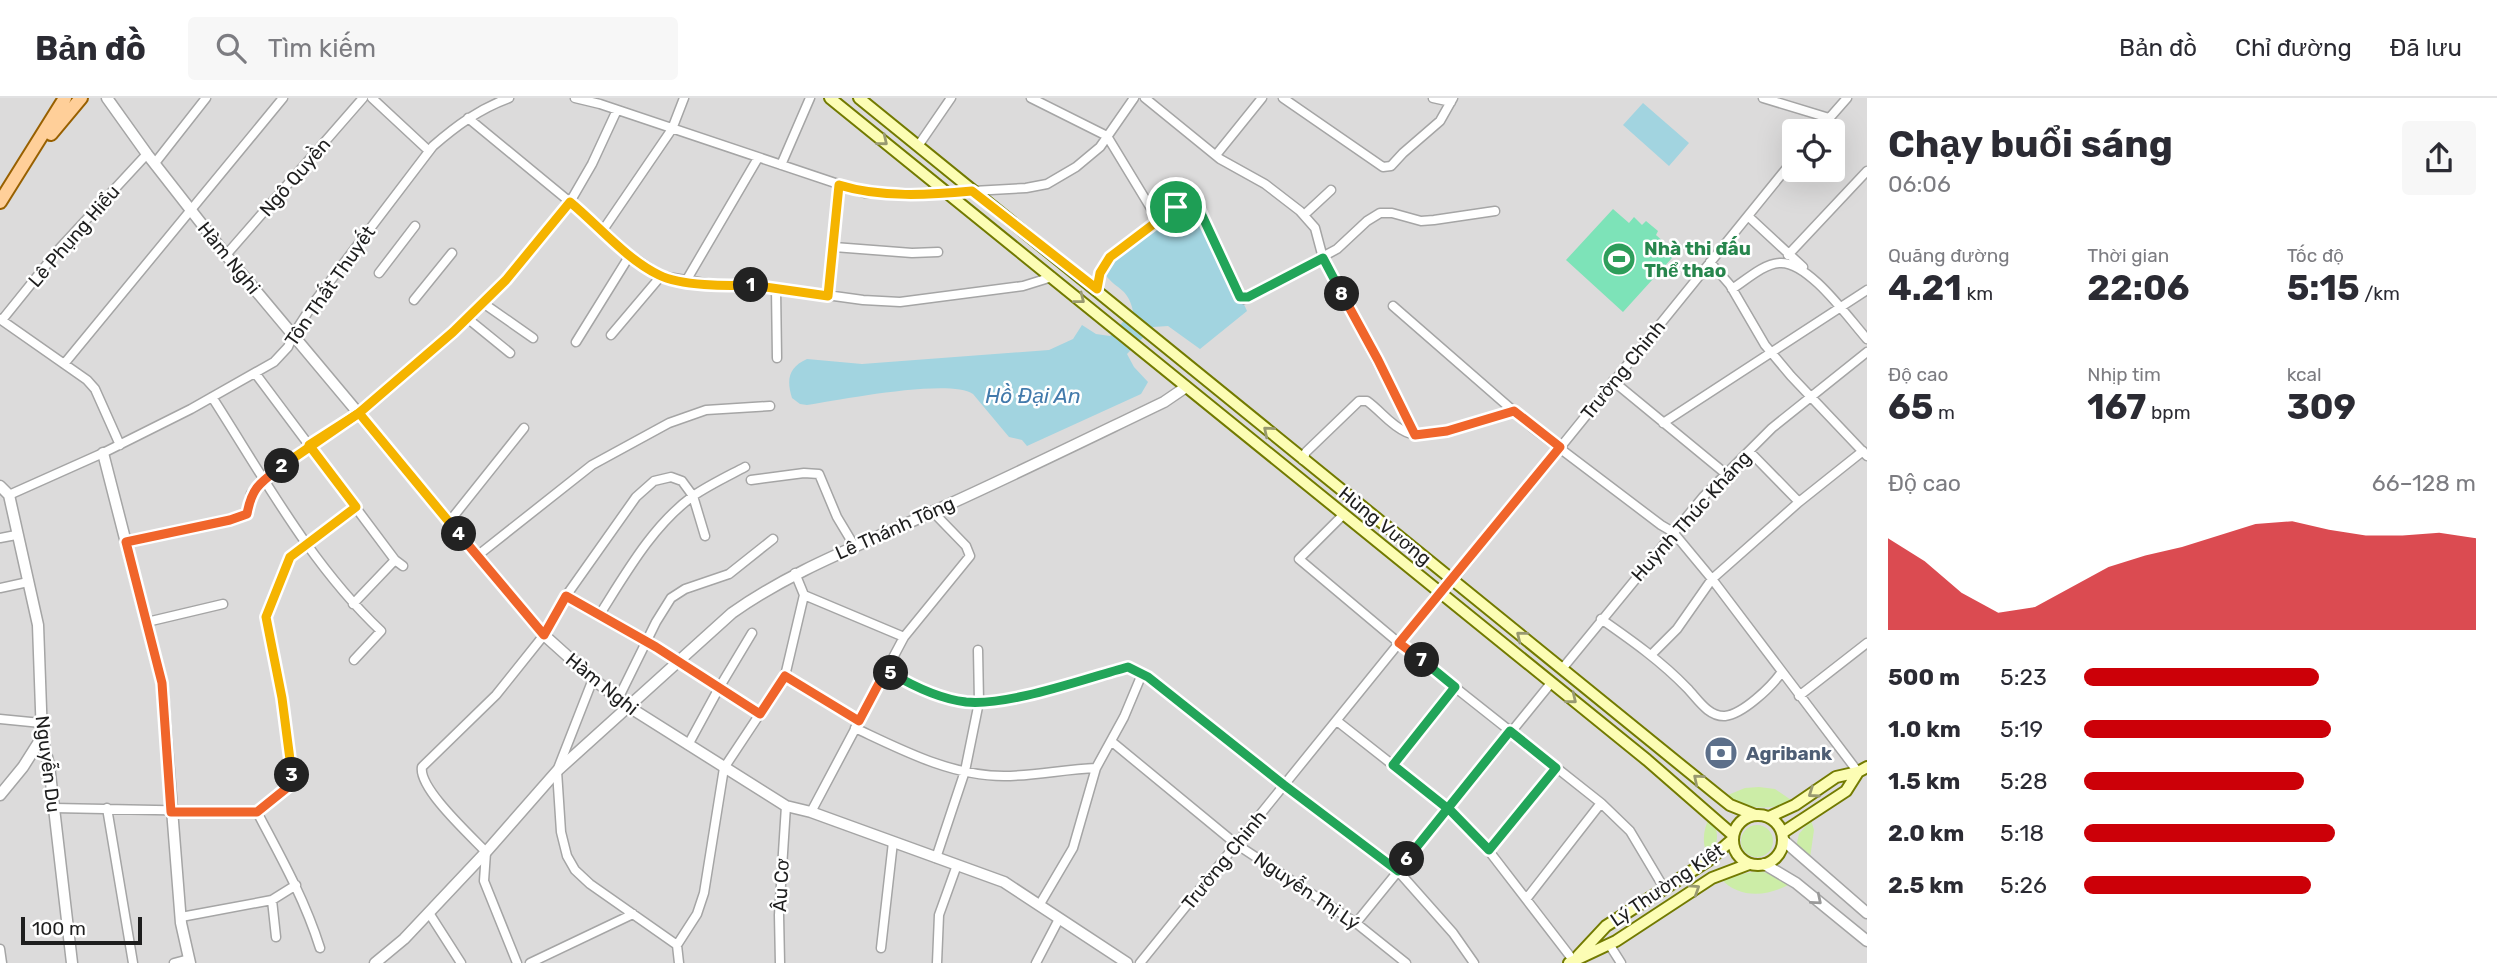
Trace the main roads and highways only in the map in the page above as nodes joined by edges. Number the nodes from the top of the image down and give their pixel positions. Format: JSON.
{"nodes":[{"id":1,"x":65,"y":98,"type":"edge"},
{"id":2,"x":81,"y":98,"type":"edge"},
{"id":3,"x":830,"y":98,"type":"edge"},
{"id":4,"x":859,"y":98,"type":"edge"},
{"id":5,"x":26,"y":164,"type":"junction"},
{"id":6,"x":972,"y":191,"type":"junction"},
{"id":7,"x":947,"y":193,"type":"junction"},
{"id":8,"x":2,"y":197,"type":"edge"},
{"id":9,"x":1198,"y":373,"type":"junction"},
{"id":10,"x":1186,"y":387,"type":"junction"},
{"id":11,"x":1303,"y":460,"type":"junction"},
{"id":12,"x":1292,"y":474,"type":"junction"},
{"id":13,"x":1354,"y":501,"type":"junction"},
{"id":14,"x":1343,"y":515,"type":"junction"},
{"id":15,"x":1452,"y":581,"type":"junction"},
{"id":16,"x":1441,"y":594,"type":"junction"},
{"id":17,"x":1562,"y":669,"type":"junction"},
{"id":18,"x":1551,"y":683,"type":"junction"},
{"id":19,"x":1658,"y":746,"type":"junction"},
{"id":20,"x":1647,"y":760,"type":"junction"},
{"id":21,"x":1863,"y":769,"type":"edge"},
{"id":22,"x":1755,"y":815,"type":"junction"},
{"id":23,"x":1769,"y":817,"type":"junction"},
{"id":24,"x":1733,"y":837,"type":"junction"},
{"id":25,"x":1783,"y":837,"type":"junction"},
{"id":26,"x":1749,"y":863,"type":"junction"},
{"id":27,"x":1571,"y":962,"type":"edge"}],
"edges":[{"from":1,"to":5,"type":"main road"},
{"from":2,"to":5,"type":"main road"},
{"from":3,"to":7,"type":"main road","one_way":true},
{"from":4,"to":6,"type":"main road"},
{"from":5,"to":8,"type":"main road"},
{"from":6,"to":7,"type":"main road"},
{"from":6,"to":9,"type":"main road","name":"Hùng Vương"},
{"from":7,"to":10,"type":"main road","name":"Hùng Vương","one_way":true},
{"from":9,"to":10,"type":"main road"},
{"from":11,"to":9,"type":"main road","name":"Hùng Vương","one_way":true},
{"from":10,"to":12,"type":"main road","name":"Hùng Vương"},
{"from":11,"to":12,"type":"main road"},
{"from":11,"to":13,"type":"main road","name":"Hùng Vương"},
{"from":12,"to":14,"type":"main road","name":"Hùng Vương"},
{"from":13,"to":14,"type":"main road"},
{"from":13,"to":15,"type":"main road","name":"Hùng Vương"},
{"from":14,"to":16,"type":"main road","name":"Hùng Vương"},
{"from":15,"to":16,"type":"main road"},
{"from":17,"to":15,"type":"main road","name":"Hùng Vương","one_way":true},
{"from":16,"to":18,"type":"main road","name":"Hùng Vương"},
{"from":17,"to":18,"type":"main road"},
{"from":17,"to":19,"type":"main road","name":"Hùng Vương"},
{"from":18,"to":20,"type":"main road","name":"Hùng Vương","one_way":true},
{"from":19,"to":20,"type":"main road"},
{"from":22,"to":19,"type":"main road","name":"Hùng Vương","one_way":true},
{"from":20,"to":24,"type":"main road","name":"Hùng Vương"},
{"from":21,"to":23,"type":"main road","one_way":true},
{"from":21,"to":25,"type":"main road"},
{"from":22,"to":23,"type":"main road"},
{"from":22,"to":24,"type":"main road"},
{"from":23,"to":25,"type":"main road"},
{"from":24,"to":26,"type":"main road"},
{"from":24,"to":27,"type":"main road","name":"Lý Thường Kiệt"},
{"from":25,"to":26,"type":"main road"},
{"from":27,"to":26,"type":"main road","name":"Lý Thường Kiệt","one_way":true}]}
